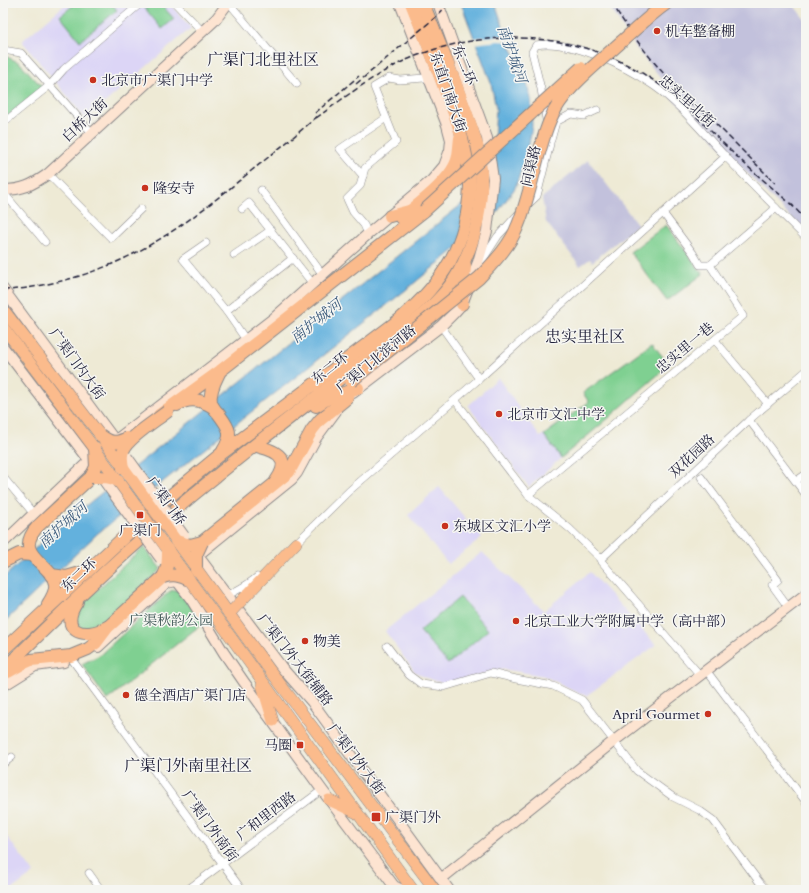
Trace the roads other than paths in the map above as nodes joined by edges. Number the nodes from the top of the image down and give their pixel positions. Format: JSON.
{"nodes":[{"id":1,"x":141,"y":3,"type":"edge"},
{"id":2,"x":175,"y":3,"type":"edge"},
{"id":3,"x":228,"y":3,"type":"edge"},
{"id":4,"x":400,"y":3,"type":"edge"},
{"id":5,"x":411,"y":3,"type":"edge"},
{"id":6,"x":423,"y":3,"type":"edge"},
{"id":7,"x":438,"y":3,"type":"edge"},
{"id":8,"x":658,"y":3,"type":"edge"},
{"id":9,"x":667,"y":3,"type":"edge"},
{"id":10,"x":202,"y":31,"type":"junction"},
{"id":11,"x":536,"y":45,"type":"joint"},
{"id":12,"x":3,"y":50,"type":"edge"},
{"id":13,"x":429,"y":77,"type":"junction"},
{"id":14,"x":297,"y":84,"type":"dead end"},
{"id":15,"x":50,"y":85,"type":"junction"},
{"id":16,"x":597,"y":110,"type":"dead end"},
{"id":17,"x":386,"y":118,"type":"junction"},
{"id":18,"x":3,"y":123,"type":"edge"},
{"id":19,"x":460,"y":129,"type":"junction"},
{"id":20,"x":92,"y":133,"type":"junction"},
{"id":21,"x":550,"y":144,"type":"junction"},
{"id":22,"x":726,"y":156,"type":"junction"},
{"id":23,"x":48,"y":174,"type":"junction"},
{"id":24,"x":363,"y":176,"type":"junction"},
{"id":25,"x":260,"y":190,"type":"dead end"},
{"id":26,"x":3,"y":191,"type":"edge"},
{"id":27,"x":776,"y":208,"type":"junction"},
{"id":28,"x":242,"y":209,"type":"dead end"},
{"id":29,"x":141,"y":210,"type":"dead end"},
{"id":30,"x":410,"y":211,"type":"junction"},
{"id":31,"x":663,"y":213,"type":"junction"},
{"id":32,"x":390,"y":216,"type":"junction"},
{"id":33,"x":271,"y":230,"type":"junction"},
{"id":34,"x":368,"y":234,"type":"junction"},
{"id":35,"x":806,"y":238,"type":"edge"},
{"id":36,"x":45,"y":242,"type":"dead end"},
{"id":37,"x":206,"y":242,"type":"dead end"},
{"id":38,"x":234,"y":255,"type":"dead end"},
{"id":39,"x":293,"y":258,"type":"junction"},
{"id":40,"x":465,"y":258,"type":"junction"},
{"id":41,"x":710,"y":265,"type":"junction"},
{"id":42,"x":474,"y":272,"type":"junction"},
{"id":43,"x":323,"y":275,"type":"junction"},
{"id":44,"x":317,"y":288,"type":"junction"},
{"id":45,"x":3,"y":289,"type":"edge"},
{"id":46,"x":462,"y":304,"type":"junction"},
{"id":47,"x":3,"y":309,"type":"edge"},
{"id":48,"x":297,"y":310,"type":"junction"},
{"id":49,"x":226,"y":311,"type":"junction"},
{"id":50,"x":274,"y":318,"type":"junction"},
{"id":51,"x":441,"y":326,"type":"junction"},
{"id":52,"x":3,"y":327,"type":"edge"},
{"id":53,"x":246,"y":340,"type":"junction"},
{"id":54,"x":715,"y":340,"type":"junction"},
{"id":55,"x":3,"y":347,"type":"edge"},
{"id":56,"x":39,"y":356,"type":"joint"},
{"id":57,"x":220,"y":371,"type":"junction"},
{"id":58,"x":806,"y":371,"type":"edge"},
{"id":59,"x":480,"y":379,"type":"junction"},
{"id":60,"x":355,"y":384,"type":"junction"},
{"id":61,"x":347,"y":398,"type":"junction"},
{"id":62,"x":455,"y":400,"type":"junction"},
{"id":63,"x":768,"y":404,"type":"junction"},
{"id":64,"x":213,"y":408,"type":"junction"},
{"id":65,"x":749,"y":420,"type":"junction"},
{"id":66,"x":100,"y":435,"type":"junction"},
{"id":67,"x":115,"y":440,"type":"junction"},
{"id":68,"x":260,"y":446,"type":"junction"},
{"id":69,"x":92,"y":454,"type":"junction"},
{"id":70,"x":222,"y":454,"type":"junction"},
{"id":71,"x":125,"y":462,"type":"junction"},
{"id":72,"x":806,"y":474,"type":"edge"},
{"id":73,"x":3,"y":477,"type":"edge"},
{"id":74,"x":215,"y":477,"type":"junction"},
{"id":75,"x":701,"y":477,"type":"dead end"},
{"id":76,"x":96,"y":478,"type":"junction"},
{"id":77,"x":118,"y":481,"type":"junction"},
{"id":78,"x":796,"y":482,"type":"junction"},
{"id":79,"x":273,"y":486,"type":"junction"},
{"id":80,"x":528,"y":495,"type":"junction"},
{"id":81,"x":806,"y":495,"type":"edge"},
{"id":82,"x":33,"y":513,"type":"junction"},
{"id":83,"x":180,"y":539,"type":"junction"},
{"id":84,"x":3,"y":543,"type":"edge"},
{"id":85,"x":296,"y":543,"type":"junction"},
{"id":86,"x":198,"y":550,"type":"junction"},
{"id":87,"x":32,"y":555,"type":"junction"},
{"id":88,"x":164,"y":555,"type":"junction"},
{"id":89,"x":601,"y":561,"type":"junction"},
{"id":90,"x":3,"y":562,"type":"edge"},
{"id":91,"x":196,"y":570,"type":"junction"},
{"id":92,"x":87,"y":571,"type":"junction"},
{"id":93,"x":167,"y":574,"type":"junction"},
{"id":94,"x":51,"y":575,"type":"junction"},
{"id":95,"x":183,"y":580,"type":"junction"},
{"id":96,"x":85,"y":589,"type":"junction"},
{"id":97,"x":806,"y":594,"type":"edge"},
{"id":98,"x":228,"y":596,"type":"junction"},
{"id":99,"x":788,"y":607,"type":"junction"},
{"id":100,"x":44,"y":612,"type":"junction"},
{"id":101,"x":229,"y":614,"type":"junction"},
{"id":102,"x":108,"y":627,"type":"junction"},
{"id":103,"x":388,"y":646,"type":"dead end"},
{"id":104,"x":3,"y":650,"type":"edge"},
{"id":105,"x":73,"y":661,"type":"junction"},
{"id":106,"x":266,"y":665,"type":"joint"},
{"id":107,"x":3,"y":670,"type":"edge"},
{"id":108,"x":703,"y":673,"type":"junction"},
{"id":109,"x":258,"y":675,"type":"junction"},
{"id":110,"x":3,"y":676,"type":"edge"},
{"id":111,"x":3,"y":686,"type":"edge"},
{"id":112,"x":273,"y":721,"type":"junction"},
{"id":113,"x":614,"y":741,"type":"junction"},
{"id":114,"x":12,"y":756,"type":"dead end"},
{"id":115,"x":3,"y":764,"type":"edge"},
{"id":116,"x":322,"y":790,"type":"junction"},
{"id":117,"x":329,"y":800,"type":"junction"},
{"id":118,"x":806,"y":802,"type":"edge"},
{"id":119,"x":358,"y":814,"type":"junction"},
{"id":120,"x":223,"y":865,"type":"junction"},
{"id":121,"x":88,"y":873,"type":"dead end"},
{"id":122,"x":441,"y":879,"type":"junction"},
{"id":123,"x":431,"y":889,"type":"edge"},
{"id":124,"x":101,"y":890,"type":"edge"},
{"id":125,"x":187,"y":890,"type":"edge"},
{"id":126,"x":242,"y":890,"type":"edge"},
{"id":127,"x":402,"y":890,"type":"edge"},
{"id":128,"x":412,"y":890,"type":"edge"},
{"id":129,"x":449,"y":890,"type":"edge"},
{"id":130,"x":767,"y":890,"type":"edge"}],
"edges":[{"from":1,"to":15,"type":"street"},
{"from":2,"to":10,"type":"street"},
{"from":3,"to":10,"type":"street","name":"白桥大街"},
{"from":3,"to":14,"type":"street"},
{"from":4,"to":13,"type":"street","name":"东直门南大街"},
{"from":5,"to":19,"type":"highway","name":"东二环"},
{"from":6,"to":40,"type":"highway","name":"东二环"},
{"from":7,"to":42,"type":"street","name":"广渠门北滨河路"},
{"from":8,"to":44,"type":"highway","bridge":true},
{"from":9,"to":60,"type":"highway","bridge":true},
{"from":10,"to":20,"type":"street","name":"白桥大街"},
{"from":11,"to":21,"type":"street","name":"问渠路"},
{"from":11,"to":22,"type":"street","name":"忠实里北街"},
{"from":12,"to":15,"type":"street"},
{"from":13,"to":17,"type":"street"},
{"from":13,"to":32,"type":"street","name":"东直门南大街"},
{"from":15,"to":18,"type":"street"},
{"from":15,"to":20,"type":"street"},
{"from":16,"to":21,"type":"street"},
{"from":17,"to":24,"type":"street"},
{"from":17,"to":24,"type":"street"},
{"from":19,"to":30,"type":"highway"},
{"from":19,"to":70,"type":"highway","name":"东二环"},
{"from":20,"to":23,"type":"street","name":"白桥大街"},
{"from":21,"to":42,"type":"street","name":"问渠路"},
{"from":22,"to":27,"type":"street","name":"忠实里北街"},
{"from":22,"to":31,"type":"street"},
{"from":23,"to":26,"type":"street","name":"白桥大街"},
{"from":23,"to":29,"type":"street"},
{"from":24,"to":34,"type":"street"},
{"from":25,"to":43,"type":"street"},
{"from":26,"to":36,"type":"street"},
{"from":27,"to":35,"type":"street","name":"忠实里北街"},
{"from":27,"to":41,"type":"street"},
{"from":28,"to":33,"type":"street"},
{"from":30,"to":32,"type":"highway"},
{"from":30,"to":44,"type":"highway"},
{"from":31,"to":41,"type":"street"},
{"from":31,"to":59,"type":"street"},
{"from":32,"to":34,"type":"street"},
{"from":33,"to":38,"type":"street"},
{"from":33,"to":39,"type":"street"},
{"from":34,"to":43,"type":"street"},
{"from":37,"to":49,"type":"street"},
{"from":39,"to":44,"type":"street"},
{"from":39,"to":49,"type":"street"},
{"from":40,"to":46,"type":"highway"},
{"from":40,"to":74,"type":"highway","name":"东二环"},
{"from":41,"to":54,"type":"street","name":"忠实里一巷"},
{"from":42,"to":46,"type":"street","name":"广渠门北滨河路"},
{"from":43,"to":44,"type":"street"},
{"from":44,"to":48,"type":"highway"},
{"from":44,"to":50,"type":"street"},
{"from":45,"to":67,"type":"street","name":"广渠门内大街"},
{"from":46,"to":51,"type":"street","name":"广渠门北滨河路"},
{"from":47,"to":56,"type":"main road","name":"广渠门内大街"},
{"from":48,"to":50,"type":"highway"},
{"from":48,"to":57,"type":"highway"},
{"from":49,"to":53,"type":"street"},
{"from":50,"to":53,"type":"street"},
{"from":51,"to":59,"type":"street"},
{"from":51,"to":60,"type":"street","name":"广渠门北滨河路"},
{"from":52,"to":69,"type":"main road","name":"广渠门桥","bridge":true},
{"from":53,"to":67,"type":"street"},
{"from":54,"to":63,"type":"street"},
{"from":54,"to":80,"type":"street","name":"忠实里一巷"},
{"from":55,"to":69,"type":"street"},
{"from":56,"to":66,"type":"main road","name":"广渠门桥","bridge":true},
{"from":57,"to":64,"type":"highway"},
{"from":57,"to":66,"type":"highway","bridge":true},
{"from":58,"to":63,"type":"street","name":"双花园路"},
{"from":59,"to":62,"type":"street"},
{"from":60,"to":61,"type":"street","name":"广渠门北滨河路"},
{"from":60,"to":68,"type":"highway"},
{"from":61,"to":79,"type":"highway"},
{"from":61,"to":86,"type":"street","name":"广渠门北滨河路"},
{"from":62,"to":80,"type":"street"},
{"from":62,"to":85,"type":"street"},
{"from":63,"to":65,"type":"street","name":"双花园路"},
{"from":64,"to":70,"type":"highway"},
{"from":64,"to":71,"type":"highway","bridge":true},
{"from":65,"to":78,"type":"street"},
{"from":65,"to":89,"type":"street","name":"双花园路"},
{"from":66,"to":71,"type":"main road","name":"广渠门桥","bridge":true},
{"from":67,"to":69,"type":"street"},
{"from":67,"to":71,"type":"street","name":"广渠门内大街"},
{"from":68,"to":74,"type":"highway"},
{"from":68,"to":79,"type":"highway"},
{"from":69,"to":76,"type":"highway","bridge":true},
{"from":69,"to":77,"type":"main road","name":"广渠门桥","bridge":true},
{"from":69,"to":82,"type":"street"},
{"from":70,"to":92,"type":"highway","name":"东二环"},
{"from":71,"to":83,"type":"main road","name":"广渠门桥","bridge":true},
{"from":72,"to":78,"type":"street"},
{"from":73,"to":82,"type":"street"},
{"from":74,"to":96,"type":"highway","name":"东二环"},
{"from":75,"to":99,"type":"street"},
{"from":76,"to":77,"type":"highway","bridge":true},
{"from":76,"to":87,"type":"highway"},
{"from":76,"to":88,"type":"street","name":"广渠门桥","bridge":true},
{"from":77,"to":88,"type":"main road","name":"广渠门桥","bridge":true},
{"from":78,"to":81,"type":"street"},
{"from":79,"to":86,"type":"highway"},
{"from":80,"to":89,"type":"street"},
{"from":82,"to":84,"type":"street"},
{"from":83,"to":86,"type":"highway","bridge":true},
{"from":83,"to":91,"type":"main road","name":"广渠门桥","bridge":true},
{"from":85,"to":98,"type":"street"},
{"from":85,"to":101,"type":"main road","bridge":true},
{"from":86,"to":91,"type":"highway","bridge":true},
{"from":86,"to":93,"type":"street","name":"广渠门北滨河路"},
{"from":86,"to":95,"type":"street"},
{"from":86,"to":98,"type":"street","name":"广渠门外大街辅路"},
{"from":87,"to":90,"type":"highway"},
{"from":87,"to":94,"type":"highway"},
{"from":88,"to":93,"type":"highway","bridge":true},
{"from":88,"to":95,"type":"main road","name":"广渠门桥","bridge":true},
{"from":89,"to":108,"type":"street"},
{"from":91,"to":101,"type":"main road","name":"广渠门桥","bridge":true},
{"from":92,"to":94,"type":"highway"},
{"from":92,"to":100,"type":"highway","name":"东二环"},
{"from":93,"to":95,"type":"highway","bridge":true},
{"from":93,"to":102,"type":"highway"},
{"from":94,"to":100,"type":"highway"},
{"from":95,"to":105,"type":"street"},
{"from":95,"to":109,"type":"main road","name":"广渠门桥","bridge":true},
{"from":95,"to":112,"type":"street"},
{"from":96,"to":102,"type":"highway"},
{"from":96,"to":107,"type":"highway","name":"东二环"},
{"from":97,"to":99,"type":"street"},
{"from":98,"to":122,"type":"street","name":"广渠门外大街辅路"},
{"from":99,"to":108,"type":"street"},
{"from":100,"to":104,"type":"highway","name":"东二环"},
{"from":101,"to":106,"type":"main road","name":"广渠门桥","bridge":true},
{"from":102,"to":110,"type":"highway"},
{"from":103,"to":113,"type":"street"},
{"from":105,"to":111,"type":"street"},
{"from":105,"to":120,"type":"street","name":"广渠门外南街"},
{"from":106,"to":123,"type":"main road","name":"广渠门外大街"},
{"from":108,"to":113,"type":"street"},
{"from":108,"to":118,"type":"street"},
{"from":109,"to":112,"type":"main road"},
{"from":109,"to":119,"type":"main road","name":"广渠门外大街"},
{"from":112,"to":116,"type":"street"},
{"from":113,"to":122,"type":"street"},
{"from":113,"to":130,"type":"street"},
{"from":114,"to":115,"type":"street"},
{"from":116,"to":117,"type":"street"},
{"from":116,"to":120,"type":"street","name":"广和里西路"},
{"from":117,"to":119,"type":"main road"},
{"from":117,"to":127,"type":"street"},
{"from":119,"to":128,"type":"main road","name":"广渠门外大街"},
{"from":120,"to":125,"type":"street","name":"广和里西路"},
{"from":120,"to":126,"type":"street","name":"广渠门外南街"},
{"from":121,"to":124,"type":"street"},
{"from":122,"to":123,"type":"street"},
{"from":122,"to":129,"type":"street"}]}
